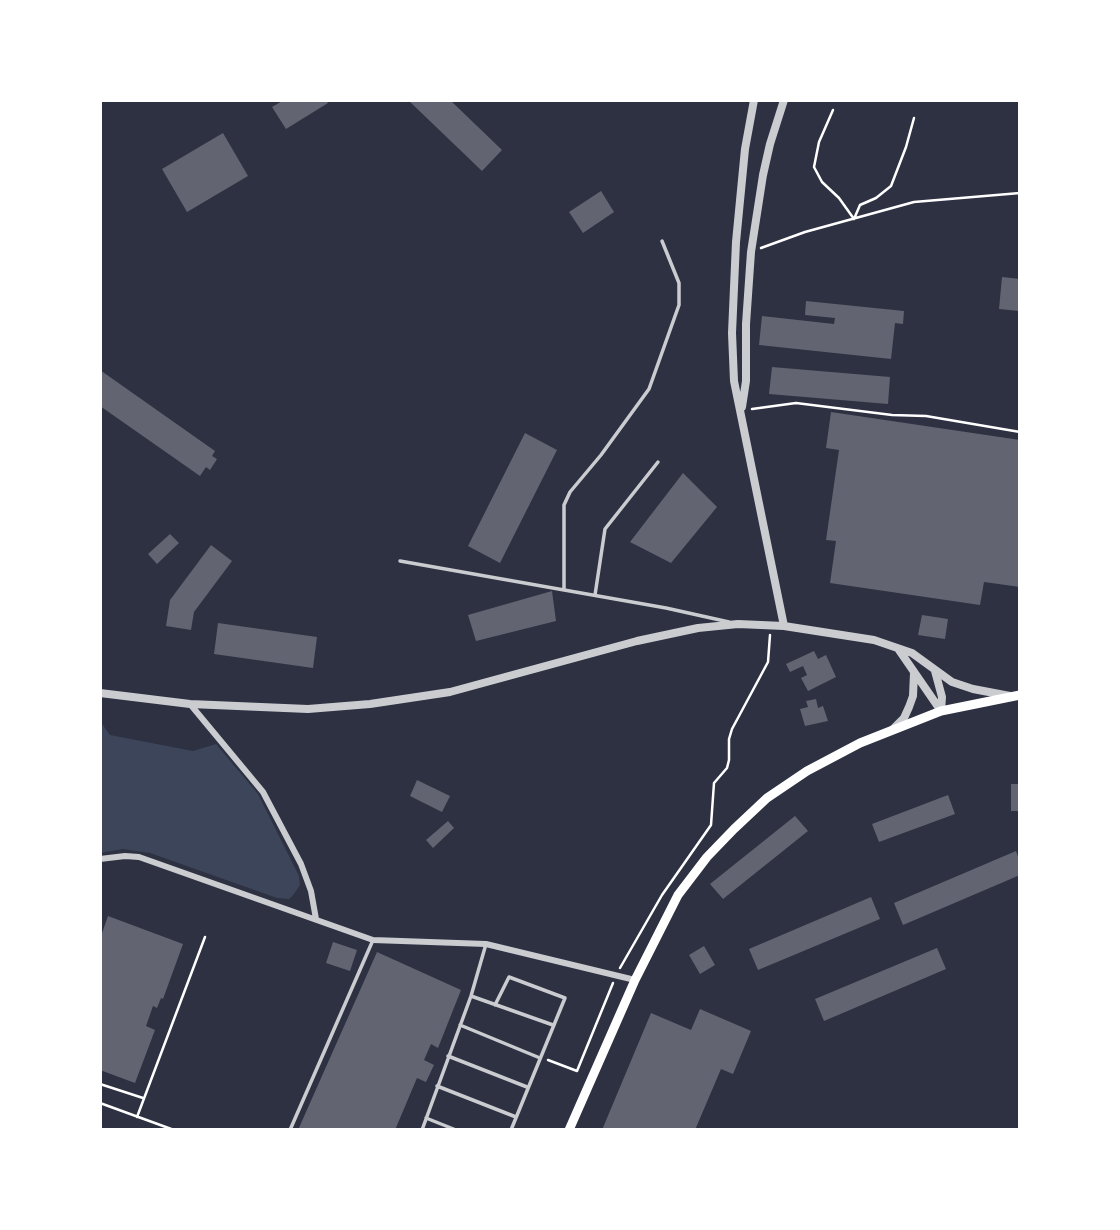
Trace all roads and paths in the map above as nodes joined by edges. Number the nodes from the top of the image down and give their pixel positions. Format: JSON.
{"nodes":[{"id":1,"x":754,"y":100,"type":"edge"},
{"id":2,"x":784,"y":100,"type":"edge"},
{"id":3,"x":833,"y":110,"type":"dead end"},
{"id":4,"x":914,"y":118,"type":"dead end"},
{"id":5,"x":1020,"y":193,"type":"edge"},
{"id":6,"x":855,"y":219,"type":"junction"},
{"id":7,"x":662,"y":240,"type":"dead end"},
{"id":8,"x":751,"y":253,"type":"junction"},
{"id":9,"x":741,"y":410,"type":"junction"},
{"id":10,"x":1020,"y":432,"type":"edge"},
{"id":11,"x":658,"y":462,"type":"dead end"},
{"id":12,"x":400,"y":561,"type":"dead end"},
{"id":13,"x":564,"y":590,"type":"junction"},
{"id":14,"x":595,"y":595,"type":"junction"},
{"id":15,"x":738,"y":624,"type":"junction"},
{"id":16,"x":770,"y":625,"type":"junction"},
{"id":17,"x":784,"y":626,"type":"junction"},
{"id":18,"x":897,"y":648,"type":"junction"},
{"id":19,"x":914,"y":670,"type":"junction"},
{"id":20,"x":934,"y":671,"type":"junction"},
{"id":21,"x":100,"y":693,"type":"edge"},
{"id":22,"x":1016,"y":696,"type":"edge"},
{"id":23,"x":190,"y":704,"type":"junction"},
{"id":24,"x":941,"y":711,"type":"junction"},
{"id":25,"x":892,"y":730,"type":"junction"},
{"id":26,"x":100,"y":859,"type":"edge"},
{"id":27,"x":316,"y":919,"type":"junction"},
{"id":28,"x":205,"y":937,"type":"dead end"},
{"id":29,"x":373,"y":940,"type":"junction"},
{"id":30,"x":486,"y":944,"type":"junction"},
{"id":31,"x":616,"y":976,"type":"junction"},
{"id":32,"x":635,"y":980,"type":"junction"},
{"id":33,"x":471,"y":996,"type":"junction"},
{"id":34,"x":495,"y":1004,"type":"junction"},
{"id":35,"x":460,"y":1025,"type":"junction"},
{"id":36,"x":553,"y":1025,"type":"junction"},
{"id":37,"x":448,"y":1056,"type":"junction"},
{"id":38,"x":540,"y":1058,"type":"junction"},
{"id":39,"x":100,"y":1084,"type":"edge"},
{"id":40,"x":438,"y":1086,"type":"junction"},
{"id":41,"x":528,"y":1088,"type":"junction"},
{"id":42,"x":144,"y":1098,"type":"junction"},
{"id":43,"x":100,"y":1103,"type":"edge"},
{"id":44,"x":136,"y":1117,"type":"junction"},
{"id":45,"x":516,"y":1117,"type":"junction"},
{"id":46,"x":426,"y":1118,"type":"junction"},
{"id":47,"x":174,"y":1130,"type":"edge"},
{"id":48,"x":290,"y":1130,"type":"edge"},
{"id":49,"x":422,"y":1130,"type":"edge"},
{"id":50,"x":456,"y":1130,"type":"edge"},
{"id":51,"x":511,"y":1130,"type":"edge"},
{"id":52,"x":569,"y":1130,"type":"edge"}],
"edges":[{"from":1,"to":9,"type":"street"},
{"from":2,"to":8,"type":"street"},
{"from":3,"to":6,"type":"path"},
{"from":4,"to":6,"type":"path"},
{"from":5,"to":6,"type":"path"},
{"from":6,"to":8,"type":"path"},
{"from":7,"to":13,"type":"lane"},
{"from":8,"to":9,"type":"street"},
{"from":9,"to":10,"type":"path"},
{"from":9,"to":17,"type":"street"},
{"from":11,"to":14,"type":"lane"},
{"from":12,"to":13,"type":"lane"},
{"from":13,"to":14,"type":"lane"},
{"from":14,"to":15,"type":"lane"},
{"from":15,"to":16,"type":"street"},
{"from":15,"to":23,"type":"street"},
{"from":16,"to":17,"type":"street"},
{"from":16,"to":31,"type":"path"},
{"from":17,"to":18,"type":"street"},
{"from":18,"to":19,"type":"street"},
{"from":18,"to":20,"type":"street"},
{"from":19,"to":24,"type":"street"},
{"from":19,"to":25,"type":"street"},
{"from":20,"to":22,"type":"street"},
{"from":20,"to":24,"type":"street"},
{"from":21,"to":23,"type":"street"},
{"from":22,"to":24,"type":"main road"},
{"from":23,"to":27,"type":"street"},
{"from":24,"to":25,"type":"main road"},
{"from":25,"to":32,"type":"main road"},
{"from":26,"to":27,"type":"street"},
{"from":27,"to":29,"type":"street"},
{"from":28,"to":42,"type":"path"},
{"from":29,"to":30,"type":"street"},
{"from":29,"to":48,"type":"lane"},
{"from":30,"to":31,"type":"street"},
{"from":30,"to":33,"type":"lane"},
{"from":31,"to":32,"type":"street"},
{"from":31,"to":38,"type":"path"},
{"from":32,"to":52,"type":"main road"},
{"from":33,"to":34,"type":"lane"},
{"from":33,"to":35,"type":"lane"},
{"from":34,"to":36,"type":"lane"},
{"from":34,"to":36,"type":"lane"},
{"from":35,"to":37,"type":"lane"},
{"from":35,"to":38,"type":"lane"},
{"from":36,"to":38,"type":"lane"},
{"from":37,"to":40,"type":"lane"},
{"from":37,"to":41,"type":"lane"},
{"from":38,"to":41,"type":"lane"},
{"from":39,"to":42,"type":"path"},
{"from":40,"to":45,"type":"lane"},
{"from":40,"to":46,"type":"lane"},
{"from":41,"to":45,"type":"lane"},
{"from":42,"to":44,"type":"path"},
{"from":43,"to":44,"type":"path"},
{"from":44,"to":47,"type":"path"},
{"from":45,"to":51,"type":"lane"},
{"from":46,"to":49,"type":"lane"},
{"from":46,"to":50,"type":"lane"}]}
